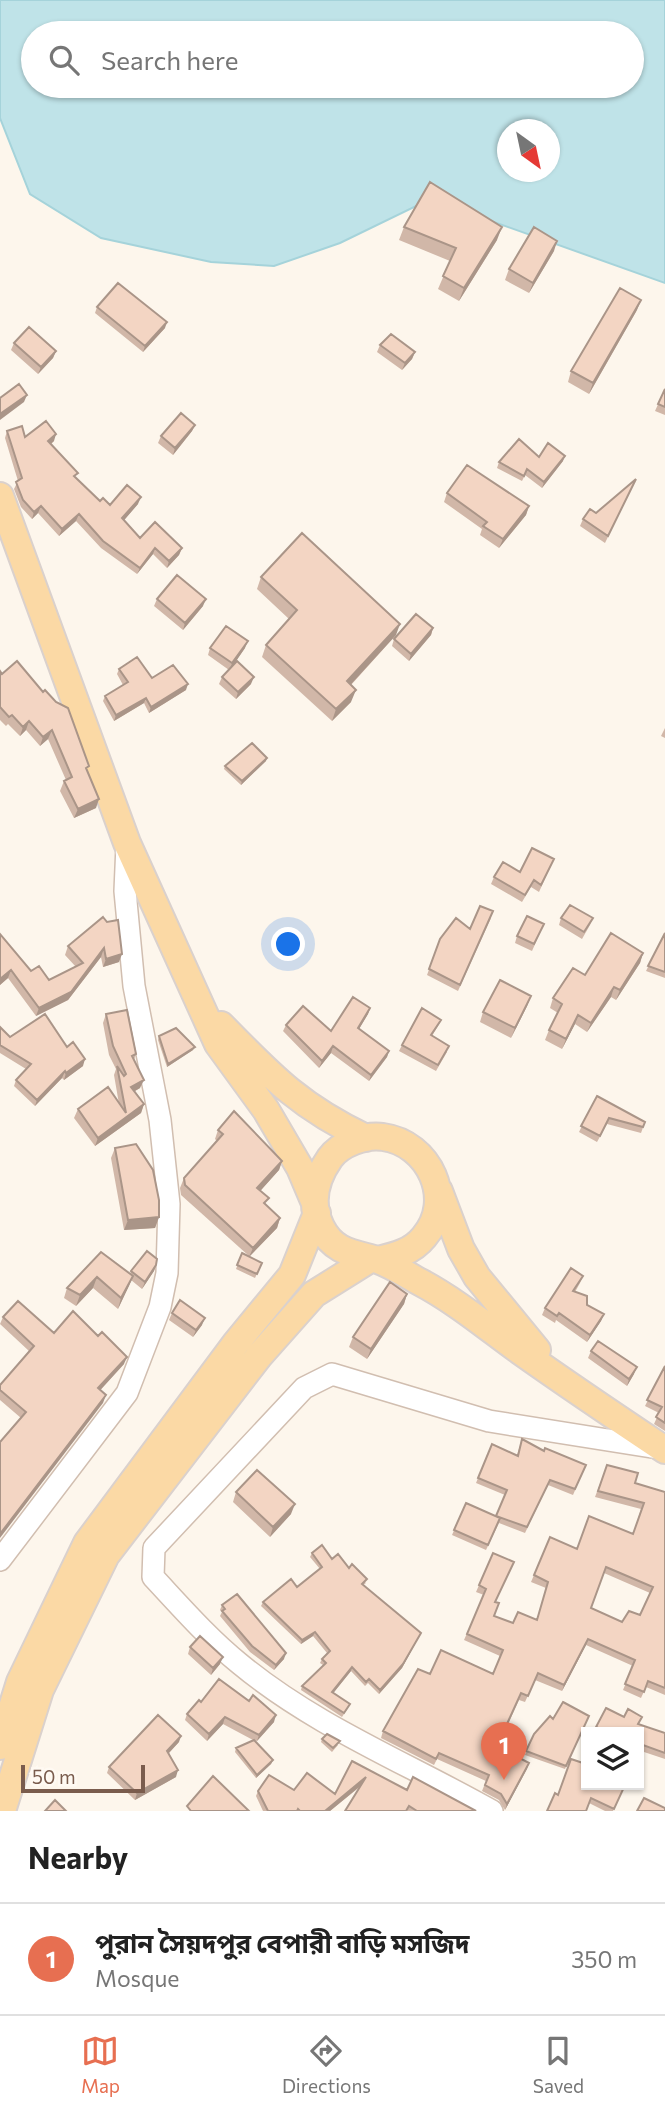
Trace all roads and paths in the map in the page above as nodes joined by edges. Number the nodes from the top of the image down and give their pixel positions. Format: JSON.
{"nodes":[{"id":1,"x":0,"y":496,"type":"edge"},
{"id":2,"x":127,"y":843,"type":"junction"},
{"id":3,"x":202,"y":1006,"type":"junction"},
{"id":4,"x":366,"y":1138,"type":"junction"},
{"id":5,"x":438,"y":1187,"type":"junction"},
{"id":6,"x":316,"y":1207,"type":"junction"},
{"id":7,"x":374,"y":1260,"type":"junction"},
{"id":8,"x":568,"y":1386,"type":"junction"},
{"id":9,"x":663,"y":1449,"type":"edge"},
{"id":10,"x":0,"y":1560,"type":"edge"},
{"id":11,"x":0,"y":1746,"type":"edge"},
{"id":12,"x":2,"y":1811,"type":"edge"},
{"id":13,"x":492,"y":1811,"type":"edge"}],
"edges":[{"from":1,"to":2,"type":"main road"},
{"from":2,"to":3,"type":"main road"},
{"from":2,"to":10,"type":"street"},
{"from":3,"to":4,"type":"main road"},
{"from":3,"to":6,"type":"main road"},
{"from":4,"to":5,"type":"main road"},
{"from":4,"to":6,"type":"main road"},
{"from":5,"to":7,"type":"main road"},
{"from":5,"to":8,"type":"main road"},
{"from":6,"to":7,"type":"main road"},
{"from":6,"to":11,"type":"main road"},
{"from":7,"to":8,"type":"main road"},
{"from":7,"to":12,"type":"main road"},
{"from":8,"to":9,"type":"main road"},
{"from":9,"to":13,"type":"street"}]}
